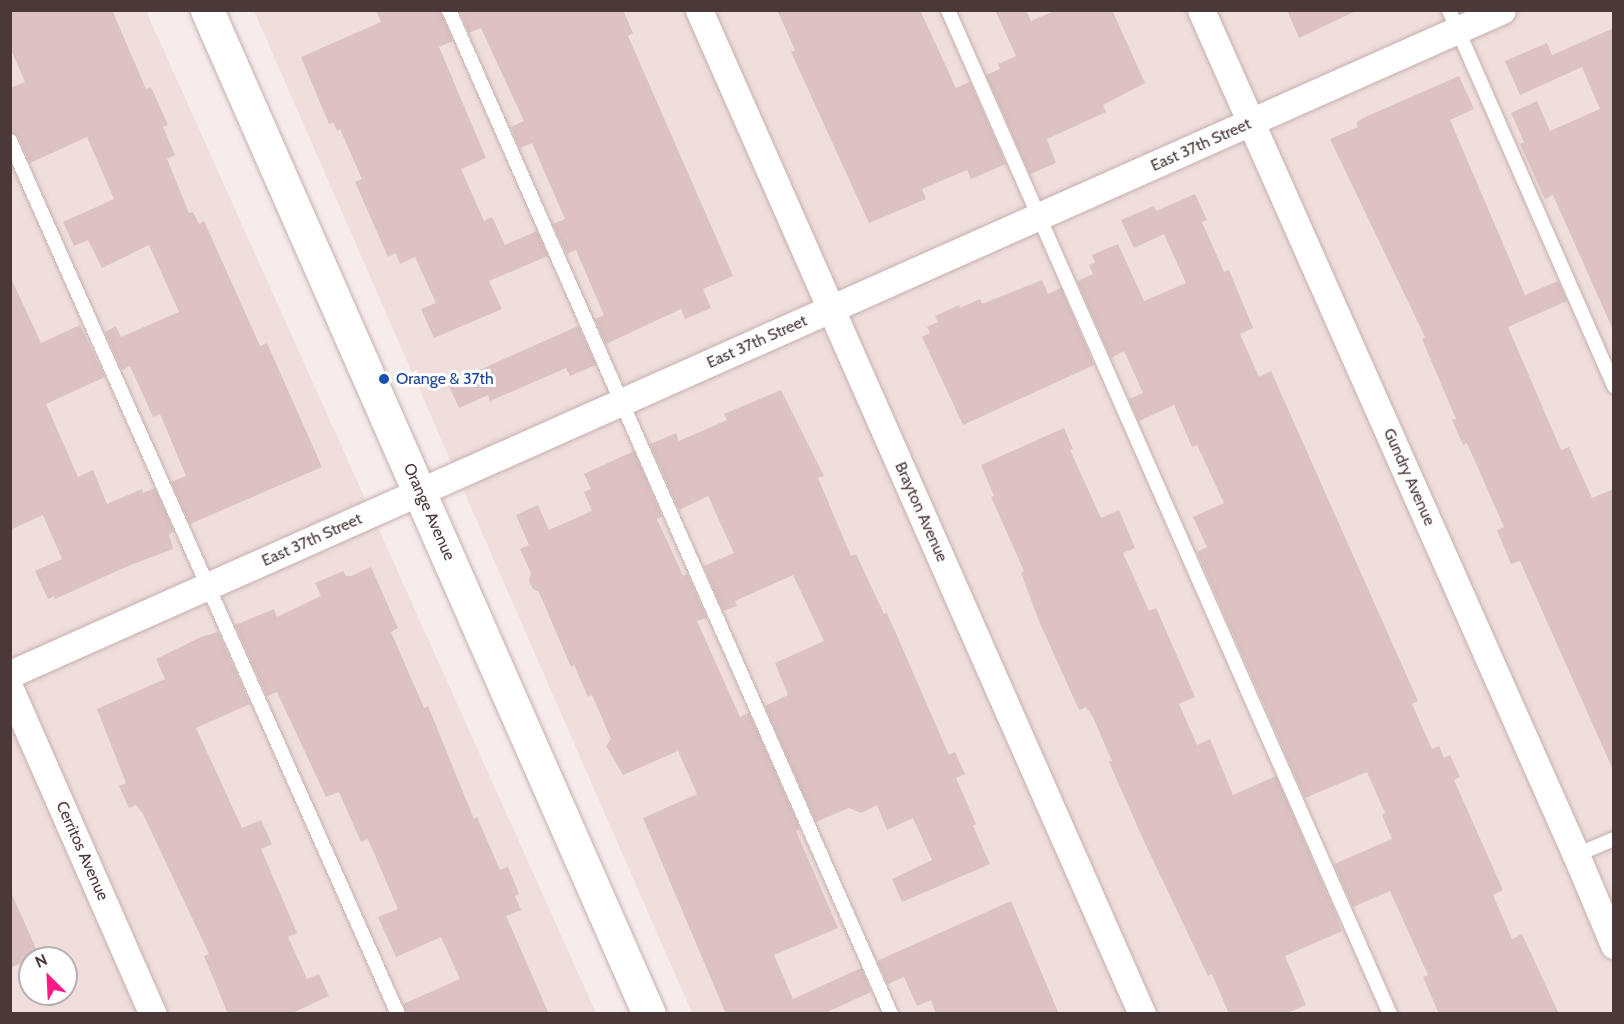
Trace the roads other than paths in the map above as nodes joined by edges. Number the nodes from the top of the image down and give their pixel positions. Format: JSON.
{"nodes":[{"id":1,"x":207,"y":10,"type":"edge"},
{"id":2,"x":449,"y":10,"type":"edge"},
{"id":3,"x":699,"y":10,"type":"edge"},
{"id":4,"x":948,"y":10,"type":"edge"},
{"id":5,"x":1201,"y":10,"type":"edge"},
{"id":6,"x":1502,"y":10,"type":"edge"},
{"id":7,"x":1453,"y":20,"type":"edge"},
{"id":8,"x":1251,"y":122,"type":"junction"},
{"id":9,"x":10,"y":141,"type":"edge"},
{"id":10,"x":1041,"y":216,"type":"junction"},
{"id":11,"x":832,"y":309,"type":"junction"},
{"id":12,"x":1614,"y":386,"type":"edge"},
{"id":13,"x":623,"y":402,"type":"junction"},
{"id":14,"x":420,"y":492,"type":"junction"},
{"id":15,"x":209,"y":586,"type":"junction"},
{"id":16,"x":10,"y":674,"type":"edge"},
{"id":17,"x":10,"y":689,"type":"edge"},
{"id":18,"x":1614,"y":839,"type":"edge"},
{"id":19,"x":1576,"y":855,"type":"junction"},
{"id":20,"x":1614,"y":945,"type":"edge"},
{"id":21,"x":153,"y":1014,"type":"edge"},
{"id":22,"x":398,"y":1014,"type":"edge"},
{"id":23,"x":650,"y":1014,"type":"edge"},
{"id":24,"x":891,"y":1014,"type":"edge"},
{"id":25,"x":1142,"y":1014,"type":"edge"},
{"id":26,"x":1390,"y":1014,"type":"edge"}],
"edges":[{"from":1,"to":14,"type":"street","name":"Orange Avenue"},
{"from":2,"to":13,"type":"lane"},
{"from":3,"to":11,"type":"street","name":"Brayton Avenue"},
{"from":4,"to":10,"type":"lane"},
{"from":5,"to":8,"type":"street","name":"Gundry Avenue"},
{"from":6,"to":7,"type":"street","name":"East 37th Street"},
{"from":7,"to":8,"type":"street","name":"East 37th Street"},
{"from":7,"to":12,"type":"lane"},
{"from":8,"to":10,"type":"street","name":"East 37th Street"},
{"from":8,"to":19,"type":"street","name":"Gundry Avenue"},
{"from":9,"to":15,"type":"lane"},
{"from":10,"to":11,"type":"street","name":"East 37th Street"},
{"from":10,"to":26,"type":"lane"},
{"from":11,"to":13,"type":"street","name":"East 37th Street"},
{"from":11,"to":25,"type":"street","name":"Brayton Avenue"},
{"from":13,"to":14,"type":"street","name":"East 37th Street"},
{"from":13,"to":24,"type":"lane"},
{"from":14,"to":15,"type":"street","name":"East 37th Street"},
{"from":14,"to":23,"type":"street","name":"Orange Avenue"},
{"from":15,"to":16,"type":"street","name":"East 37th Street"},
{"from":15,"to":22,"type":"lane"},
{"from":17,"to":21,"type":"street","name":"Cerritos Avenue"},
{"from":18,"to":19,"type":"lane"},
{"from":19,"to":20,"type":"street","name":"Gundry Avenue"}]}
